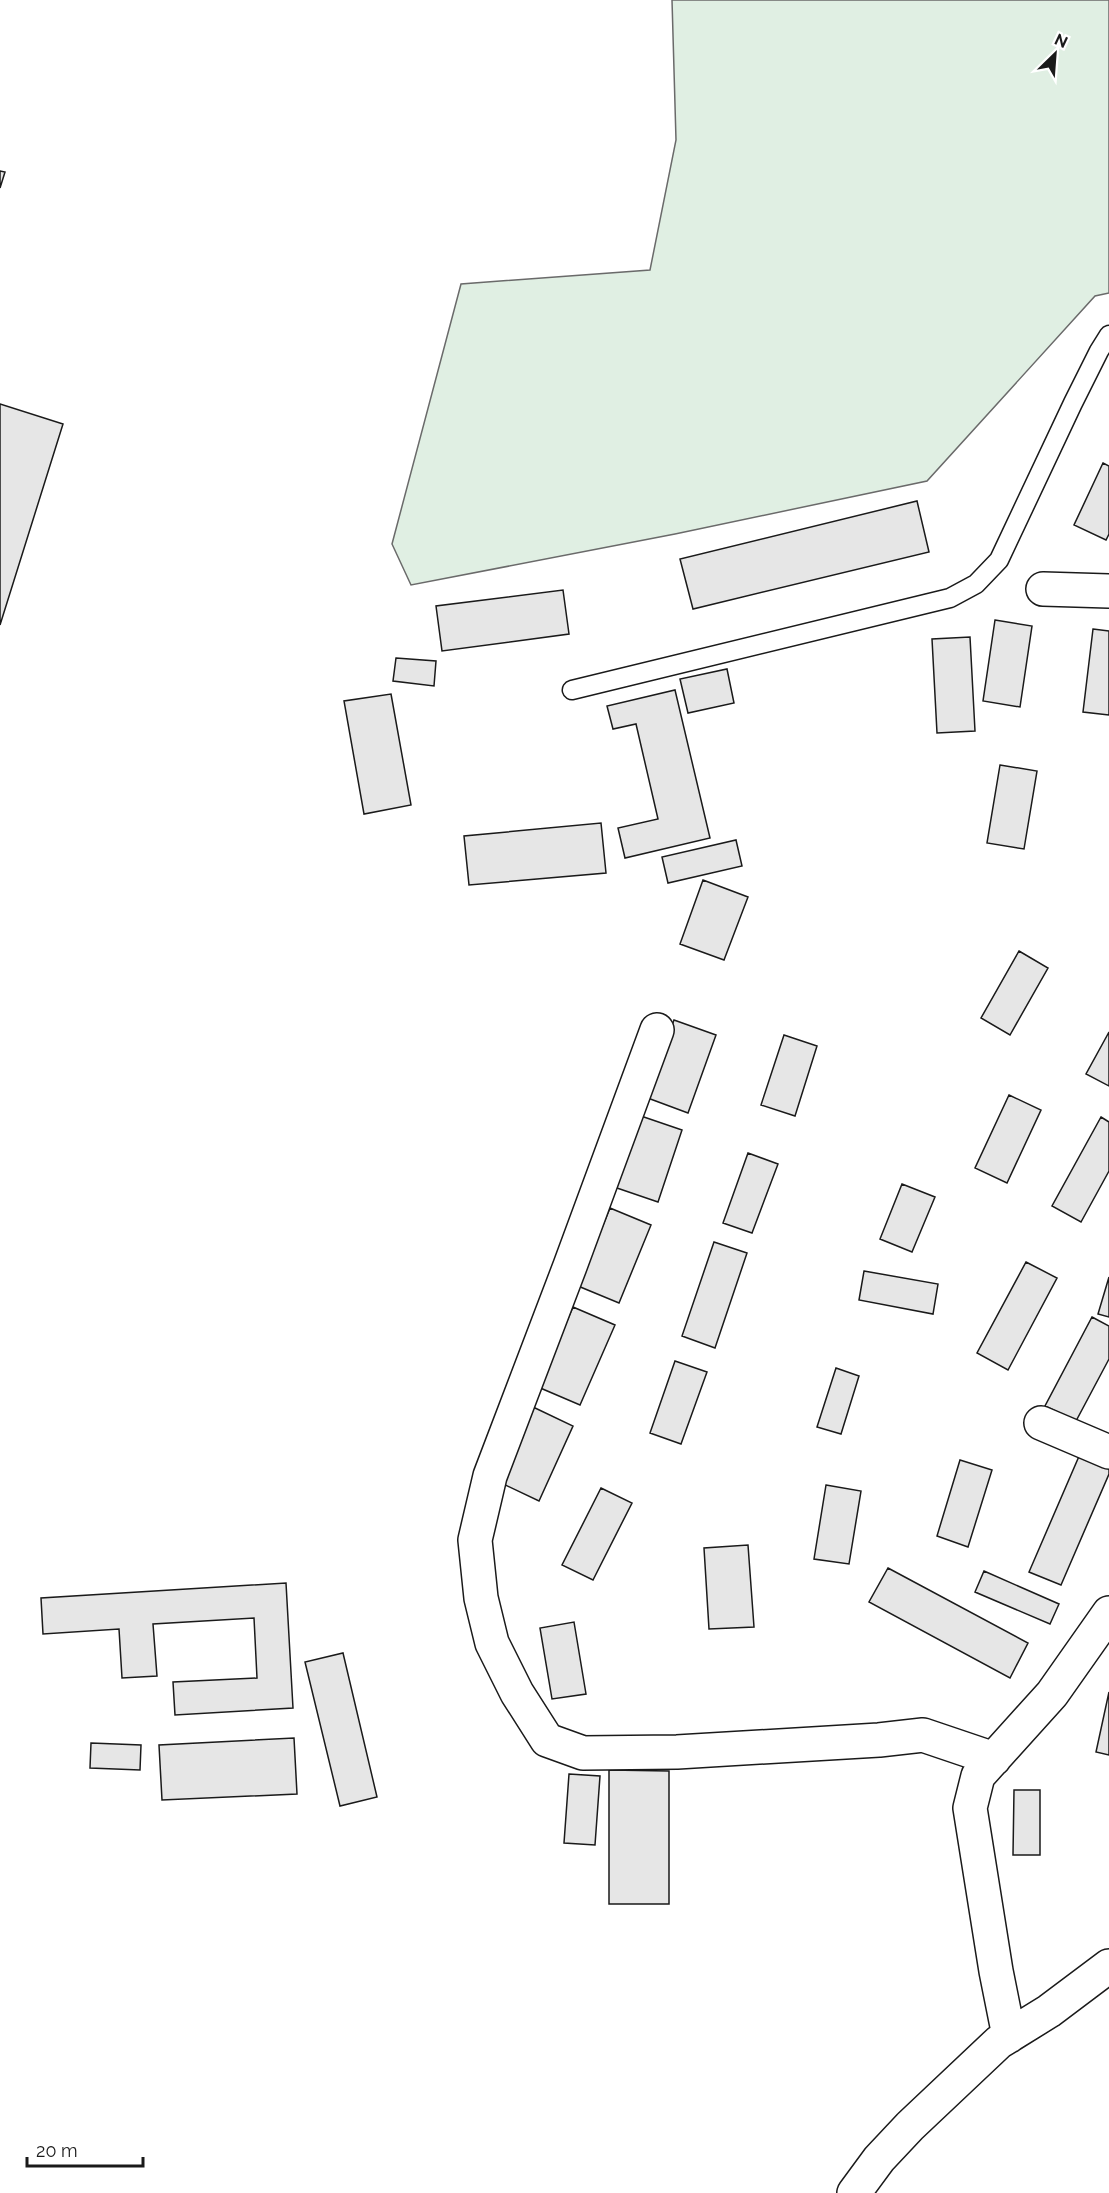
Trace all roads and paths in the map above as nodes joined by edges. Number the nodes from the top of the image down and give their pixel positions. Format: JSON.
{"nodes":[{"id":1,"x":1109,"y":335,"type":"edge"},
{"id":2,"x":1043,"y":589,"type":"dead end"},
{"id":3,"x":1109,"y":591,"type":"edge"},
{"id":4,"x":572,"y":690,"type":"dead end"},
{"id":5,"x":657,"y":1030,"type":"dead end"},
{"id":6,"x":1041,"y":1423,"type":"dead end"},
{"id":7,"x":1109,"y":1452,"type":"edge"},
{"id":8,"x":1109,"y":1613,"type":"edge"},
{"id":9,"x":994,"y":1759,"type":"junction"},
{"id":10,"x":1109,"y":1966,"type":"edge"},
{"id":11,"x":1009,"y":2036,"type":"junction"},
{"id":12,"x":854,"y":2193,"type":"edge"}],
"edges":[{"from":1,"to":4,"type":"lane"},
{"from":2,"to":3,"type":"street"},
{"from":5,"to":9,"type":"street"},
{"from":6,"to":7,"type":"street"},
{"from":8,"to":9,"type":"street"},
{"from":9,"to":11,"type":"street"},
{"from":10,"to":11,"type":"street"},
{"from":11,"to":12,"type":"street"}]}
